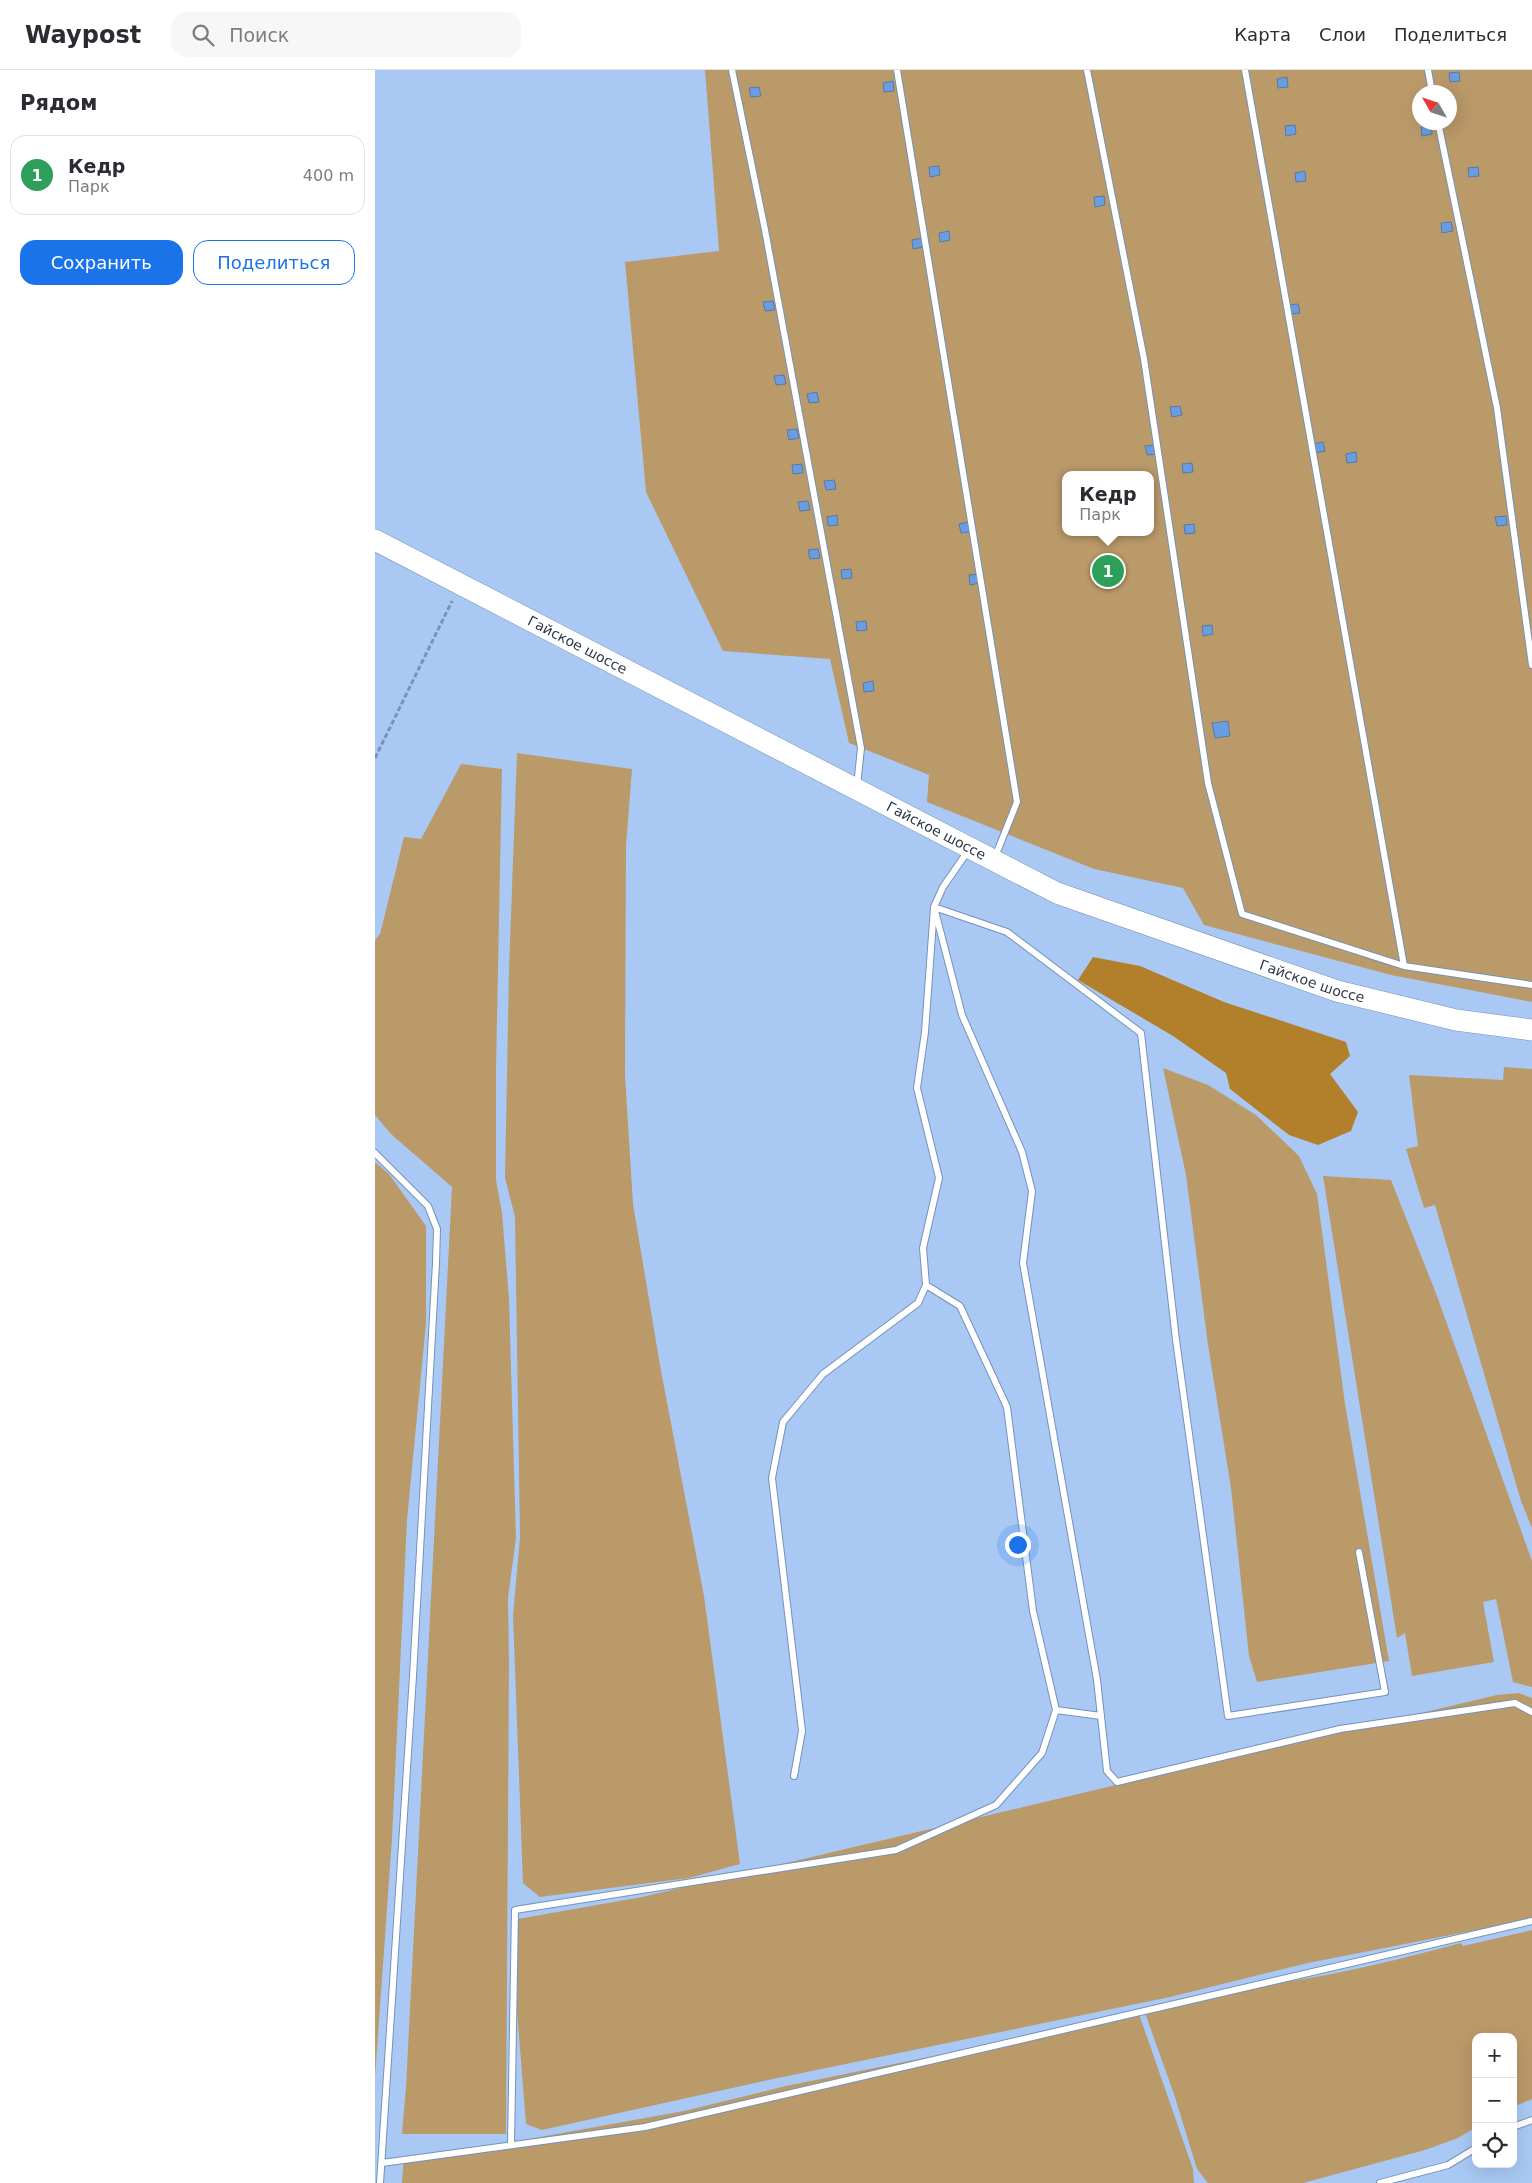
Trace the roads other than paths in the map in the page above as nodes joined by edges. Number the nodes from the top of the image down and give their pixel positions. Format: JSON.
{"nodes":[{"id":1,"x":732,"y":70,"type":"edge"},
{"id":2,"x":897,"y":70,"type":"edge"},
{"id":3,"x":1087,"y":70,"type":"edge"},
{"id":4,"x":1245,"y":70,"type":"edge"},
{"id":5,"x":1427,"y":70,"type":"edge"},
{"id":6,"x":1430,"y":85,"type":"edge"},
{"id":7,"x":1440,"y":130,"type":"edge"},
{"id":8,"x":375,"y":540,"type":"edge"},
{"id":9,"x":1532,"y":665,"type":"edge"},
{"id":10,"x":857,"y":790,"type":"junction"},
{"id":11,"x":970,"y":848,"type":"junction"},
{"id":12,"x":994,"y":860,"type":"junction"},
{"id":13,"x":934,"y":907,"type":"junction"},
{"id":14,"x":1404,"y":966,"type":"junction"},
{"id":15,"x":1532,"y":985,"type":"edge"},
{"id":16,"x":1532,"y":1030,"type":"edge"},
{"id":17,"x":375,"y":1152,"type":"edge"},
{"id":18,"x":926,"y":1285,"type":"junction"},
{"id":19,"x":1359,"y":1552,"type":"dead end"},
{"id":20,"x":1056,"y":1710,"type":"junction"},
{"id":21,"x":1532,"y":1712,"type":"edge"},
{"id":22,"x":1101,"y":1716,"type":"junction"},
{"id":23,"x":794,"y":1776,"type":"dead end"},
{"id":24,"x":1532,"y":1921,"type":"edge"},
{"id":25,"x":1532,"y":2120,"type":"edge"},
{"id":26,"x":1517,"y":2126,"type":"edge"},
{"id":27,"x":511,"y":2145,"type":"junction"},
{"id":28,"x":1472,"y":2150,"type":"edge"},
{"id":29,"x":382,"y":2163,"type":"junction"},
{"id":30,"x":381,"y":2183,"type":"edge"},
{"id":31,"x":1380,"y":2183,"type":"edge"}],
"edges":[{"from":1,"to":10,"type":"lane"},
{"from":2,"to":12,"type":"lane"},
{"from":3,"to":14,"type":"lane"},
{"from":4,"to":14,"type":"lane"},
{"from":5,"to":6,"type":"lane"},
{"from":7,"to":9,"type":"lane"},
{"from":8,"to":10,"type":"main road","name":"Гайское шоссе"},
{"from":10,"to":11,"type":"main road","name":"Гайское шоссе"},
{"from":11,"to":12,"type":"main road","name":"Гайское шоссе"},
{"from":11,"to":13,"type":"lane"},
{"from":12,"to":16,"type":"main road","name":"Гайское шоссе"},
{"from":13,"to":18,"type":"lane"},
{"from":13,"to":19,"type":"lane"},
{"from":13,"to":22,"type":"lane"},
{"from":14,"to":15,"type":"lane"},
{"from":17,"to":29,"type":"lane"},
{"from":18,"to":20,"type":"lane"},
{"from":18,"to":23,"type":"lane"},
{"from":20,"to":22,"type":"lane"},
{"from":20,"to":27,"type":"lane"},
{"from":21,"to":22,"type":"lane"},
{"from":24,"to":27,"type":"lane"},
{"from":25,"to":26,"type":"lane"},
{"from":27,"to":29,"type":"lane"},
{"from":28,"to":31,"type":"lane"},
{"from":29,"to":30,"type":"lane"}]}
